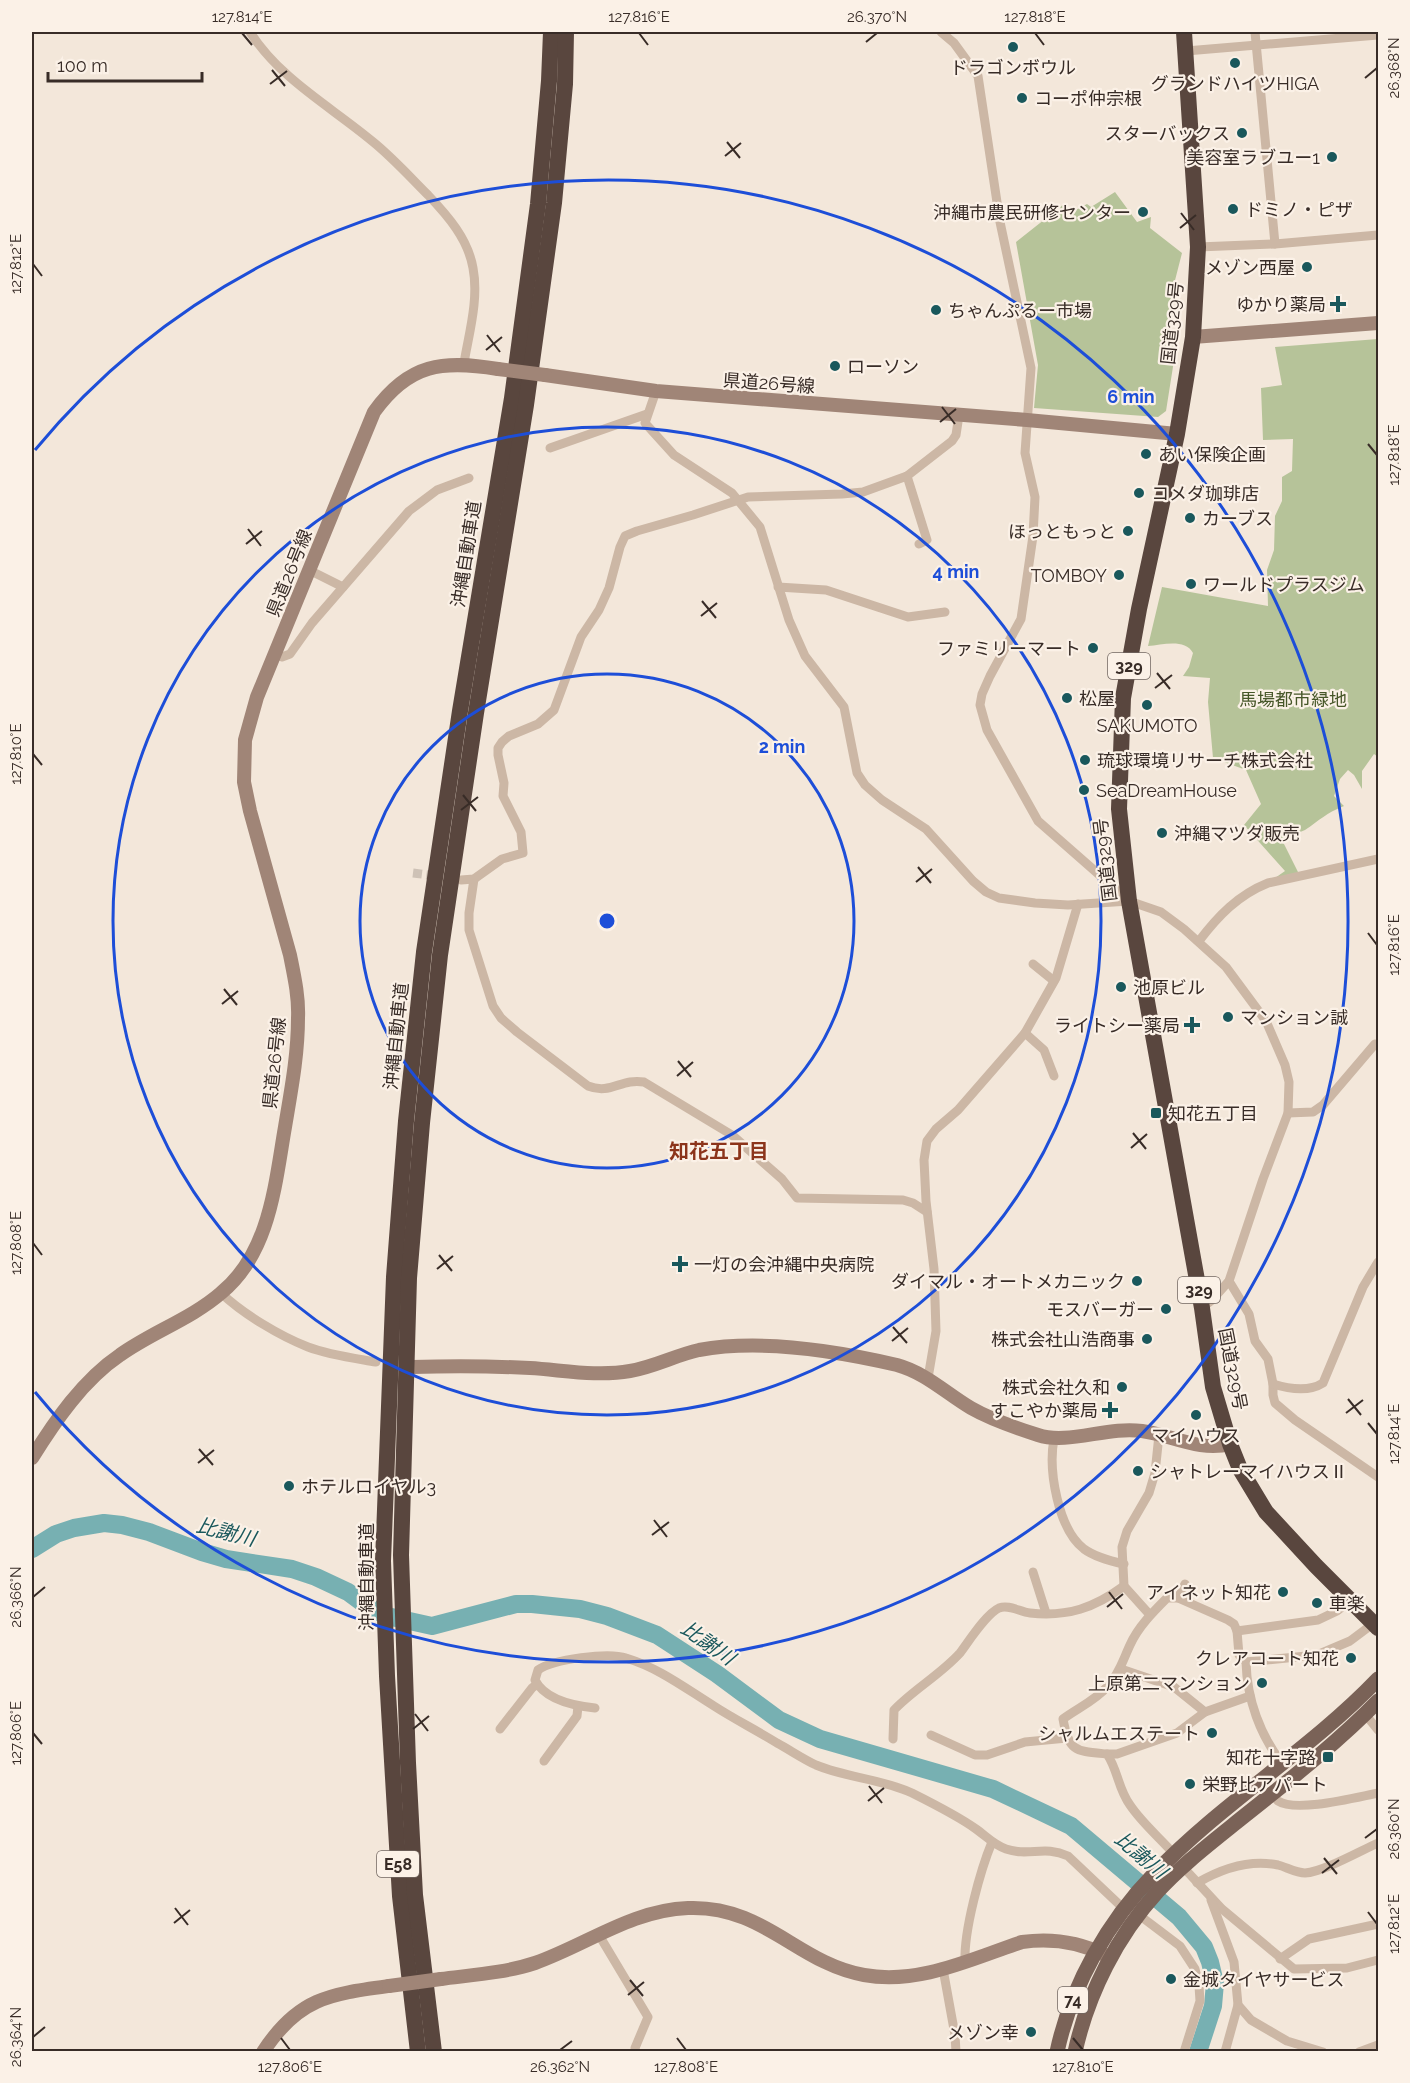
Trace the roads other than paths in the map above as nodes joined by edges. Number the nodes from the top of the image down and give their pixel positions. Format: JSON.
{"nodes":[{"id":1,"x":250,"y":32,"type":"edge"},
{"id":2,"x":551,"y":32,"type":"edge"},
{"id":3,"x":566,"y":32,"type":"edge"},
{"id":4,"x":941,"y":32,"type":"edge"},
{"id":5,"x":1184,"y":32,"type":"edge"},
{"id":6,"x":1255,"y":32,"type":"edge"},
{"id":7,"x":1378,"y":35,"type":"edge"},
{"id":8,"x":1256,"y":45,"type":"junction"},
{"id":9,"x":1186,"y":51,"type":"junction"},
{"id":10,"x":1378,"y":235,"type":"edge"},
{"id":11,"x":1275,"y":243,"type":"junction"},
{"id":12,"x":1198,"y":247,"type":"junction"},
{"id":13,"x":1378,"y":323,"type":"edge"},
{"id":14,"x":1193,"y":337,"type":"junction"},
{"id":15,"x":464,"y":363,"type":"junction"},
{"id":16,"x":656,"y":392,"type":"junction"},
{"id":17,"x":647,"y":414,"type":"junction"},
{"id":18,"x":959,"y":415,"type":"junction"},
{"id":19,"x":1027,"y":420,"type":"junction"},
{"id":20,"x":1177,"y":434,"type":"junction"},
{"id":21,"x":550,"y":448,"type":"dead end"},
{"id":22,"x":907,"y":476,"type":"junction"},
{"id":23,"x":469,"y":478,"type":"dead end"},
{"id":24,"x":737,"y":500,"type":"junction"},
{"id":25,"x":919,"y":544,"type":"dead end"},
{"id":26,"x":309,"y":570,"type":"junction"},
{"id":27,"x":343,"y":586,"type":"junction"},
{"id":28,"x":778,"y":587,"type":"junction"},
{"id":29,"x":945,"y":612,"type":"dead end"},
{"id":30,"x":275,"y":655,"type":"junction"},
{"id":31,"x":1378,"y":859,"type":"edge"},
{"id":32,"x":474,"y":879,"type":"junction"},
{"id":33,"x":461,"y":880,"type":"dead end"},
{"id":34,"x":1129,"y":901,"type":"junction"},
{"id":35,"x":1078,"y":904,"type":"junction"},
{"id":36,"x":1198,"y":941,"type":"junction"},
{"id":37,"x":1033,"y":964,"type":"dead end"},
{"id":38,"x":1054,"y":981,"type":"junction"},
{"id":39,"x":1025,"y":1033,"type":"junction"},
{"id":40,"x":1375,"y":1044,"type":"dead end"},
{"id":41,"x":1054,"y":1076,"type":"dead end"},
{"id":42,"x":1288,"y":1113,"type":"junction"},
{"id":43,"x":927,"y":1212,"type":"junction"},
{"id":44,"x":1378,"y":1262,"type":"edge"},
{"id":45,"x":1229,"y":1281,"type":"junction"},
{"id":46,"x":221,"y":1293,"type":"junction"},
{"id":47,"x":1202,"y":1308,"type":"junction"},
{"id":48,"x":376,"y":1362,"type":"dead end"},
{"id":49,"x":412,"y":1367,"type":"dead end"},
{"id":50,"x":928,"y":1378,"type":"junction"},
{"id":51,"x":1273,"y":1384,"type":"junction"},
{"id":52,"x":1159,"y":1435,"type":"junction"},
{"id":53,"x":1054,"y":1439,"type":"junction"},
{"id":54,"x":1230,"y":1444,"type":"junction"},
{"id":55,"x":32,"y":1458,"type":"edge"},
{"id":56,"x":1378,"y":1478,"type":"edge"},
{"id":57,"x":1124,"y":1564,"type":"junction"},
{"id":58,"x":1033,"y":1572,"type":"dead end"},
{"id":59,"x":1185,"y":1584,"type":"dead end"},
{"id":60,"x":1124,"y":1586,"type":"junction"},
{"id":61,"x":1178,"y":1598,"type":"junction"},
{"id":62,"x":1350,"y":1601,"type":"junction"},
{"id":63,"x":1046,"y":1613,"type":"junction"},
{"id":64,"x":1150,"y":1615,"type":"junction"},
{"id":65,"x":1376,"y":1625,"type":"edge"},
{"id":66,"x":1237,"y":1631,"type":"junction"},
{"id":67,"x":1246,"y":1662,"type":"junction"},
{"id":68,"x":1121,"y":1669,"type":"junction"},
{"id":69,"x":1378,"y":1679,"type":"edge"},
{"id":70,"x":537,"y":1684,"type":"junction"},
{"id":71,"x":1250,"y":1696,"type":"junction"},
{"id":72,"x":1378,"y":1701,"type":"edge"},
{"id":73,"x":578,"y":1706,"type":"junction"},
{"id":74,"x":595,"y":1707,"type":"dead end"},
{"id":75,"x":1205,"y":1712,"type":"junction"},
{"id":76,"x":1365,"y":1714,"type":"junction"},
{"id":77,"x":500,"y":1729,"type":"dead end"},
{"id":78,"x":1378,"y":1730,"type":"edge"},
{"id":79,"x":931,"y":1735,"type":"dead end"},
{"id":80,"x":1067,"y":1738,"type":"junction"},
{"id":81,"x":893,"y":1739,"type":"dead end"},
{"id":82,"x":1107,"y":1754,"type":"junction"},
{"id":83,"x":544,"y":1761,"type":"dead end"},
{"id":84,"x":1283,"y":1764,"type":"junction"},
{"id":85,"x":1378,"y":1793,"type":"edge"},
{"id":86,"x":1272,"y":1794,"type":"junction"},
{"id":87,"x":992,"y":1842,"type":"junction"},
{"id":88,"x":1378,"y":1843,"type":"edge"},
{"id":89,"x":1178,"y":1861,"type":"junction"},
{"id":90,"x":1197,"y":1883,"type":"junction"},
{"id":91,"x":1210,"y":1898,"type":"junction"},
{"id":92,"x":1133,"y":1910,"type":"junction"},
{"id":93,"x":1378,"y":1924,"type":"edge"},
{"id":94,"x":600,"y":1935,"type":"junction"},
{"id":95,"x":1097,"y":1951,"type":"junction"},
{"id":96,"x":1111,"y":1958,"type":"junction"},
{"id":97,"x":1280,"y":1959,"type":"junction"},
{"id":98,"x":1378,"y":1960,"type":"edge"},
{"id":99,"x":965,"y":1961,"type":"junction"},
{"id":100,"x":943,"y":1969,"type":"junction"},
{"id":101,"x":1238,"y":2005,"type":"junction"},
{"id":102,"x":1378,"y":2045,"type":"edge"},
{"id":103,"x":263,"y":2052,"type":"edge"},
{"id":104,"x":418,"y":2052,"type":"edge"},
{"id":105,"x":435,"y":2052,"type":"edge"},
{"id":106,"x":636,"y":2052,"type":"edge"},
{"id":107,"x":956,"y":2052,"type":"edge"},
{"id":108,"x":1056,"y":2052,"type":"edge"},
{"id":109,"x":1075,"y":2052,"type":"edge"},
{"id":110,"x":1184,"y":2052,"type":"edge"},
{"id":111,"x":1225,"y":2052,"type":"edge"},
{"id":112,"x":1323,"y":2052,"type":"edge"},
{"id":113,"x":1359,"y":2052,"type":"edge"}],
"edges":[{"from":1,"to":15,"type":"street"},
{"from":2,"to":104,"type":"highway","name":"沖縄自動車道","number":"E58"},
{"from":3,"to":105,"type":"highway","name":"沖縄自動車道","number":"E58"},
{"from":4,"to":19,"type":"street"},
{"from":5,"to":9,"type":"highway","name":"国道329号","number":"329"},
{"from":6,"to":8,"type":"street"},
{"from":7,"to":8,"type":"street"},
{"from":8,"to":9,"type":"street"},
{"from":8,"to":11,"type":"street"},
{"from":9,"to":12,"type":"highway","name":"国道329号","number":"329"},
{"from":10,"to":11,"type":"street"},
{"from":11,"to":12,"type":"street"},
{"from":12,"to":14,"type":"highway","name":"国道329号","number":"329"},
{"from":13,"to":14,"type":"main road"},
{"from":14,"to":20,"type":"highway","name":"国道329号","number":"329"},
{"from":15,"to":16,"type":"main road","name":"県道26号線","bridge":true},
{"from":15,"to":26,"type":"main road","name":"県道26号線"},
{"from":16,"to":17,"type":"street"},
{"from":16,"to":18,"type":"main road","name":"県道26号線"},
{"from":17,"to":21,"type":"street"},
{"from":17,"to":24,"type":"street"},
{"from":18,"to":19,"type":"main road","name":"県道26号線"},
{"from":18,"to":22,"type":"street"},
{"from":19,"to":20,"type":"main road","name":"県道26号線"},
{"from":19,"to":34,"type":"street"},
{"from":20,"to":34,"type":"highway","name":"国道329号","number":"329"},
{"from":22,"to":24,"type":"street"},
{"from":22,"to":25,"type":"street"},
{"from":23,"to":27,"type":"street"},
{"from":24,"to":28,"type":"street"},
{"from":24,"to":32,"type":"street"},
{"from":26,"to":27,"type":"street"},
{"from":26,"to":30,"type":"main road","name":"県道26号線"},
{"from":27,"to":30,"type":"street"},
{"from":28,"to":29,"type":"street"},
{"from":28,"to":35,"type":"street"},
{"from":30,"to":46,"type":"main road","name":"県道26号線"},
{"from":31,"to":36,"type":"street"},
{"from":32,"to":33,"type":"street"},
{"from":32,"to":43,"type":"street"},
{"from":34,"to":35,"type":"street"},
{"from":34,"to":36,"type":"street"},
{"from":34,"to":47,"type":"highway","name":"国道329号","number":"329"},
{"from":35,"to":38,"type":"street"},
{"from":36,"to":42,"type":"street"},
{"from":37,"to":38,"type":"street"},
{"from":38,"to":39,"type":"street"},
{"from":39,"to":41,"type":"street"},
{"from":39,"to":43,"type":"street"},
{"from":40,"to":42,"type":"street"},
{"from":42,"to":45,"type":"street"},
{"from":43,"to":50,"type":"street"},
{"from":44,"to":51,"type":"street"},
{"from":45,"to":47,"type":"street"},
{"from":45,"to":51,"type":"street"},
{"from":46,"to":48,"type":"street"},
{"from":46,"to":55,"type":"main road","name":"県道26号線"},
{"from":47,"to":54,"type":"highway","name":"国道329号","number":"329"},
{"from":49,"to":50,"type":"main road"},
{"from":50,"to":53,"type":"main road"},
{"from":51,"to":56,"type":"street"},
{"from":52,"to":53,"type":"main road"},
{"from":52,"to":54,"type":"main road"},
{"from":52,"to":57,"type":"street"},
{"from":53,"to":57,"type":"street"},
{"from":54,"to":62,"type":"highway","name":"国道329号","number":"329"},
{"from":57,"to":60,"type":"street"},
{"from":58,"to":63,"type":"street"},
{"from":59,"to":61,"type":"street"},
{"from":60,"to":63,"type":"street"},
{"from":60,"to":64,"type":"street"},
{"from":61,"to":64,"type":"street"},
{"from":61,"to":66,"type":"street"},
{"from":62,"to":65,"type":"highway","name":"国道329号","number":"329"},
{"from":62,"to":66,"type":"street"},
{"from":63,"to":81,"type":"street"},
{"from":64,"to":68,"type":"street"},
{"from":65,"to":67,"type":"street"},
{"from":66,"to":67,"type":"street"},
{"from":67,"to":71,"type":"street"},
{"from":68,"to":75,"type":"street"},
{"from":68,"to":80,"type":"street"},
{"from":69,"to":84,"type":"main road","number":"74"},
{"from":70,"to":73,"type":"street"},
{"from":70,"to":77,"type":"street"},
{"from":70,"to":87,"type":"street"},
{"from":71,"to":75,"type":"street"},
{"from":71,"to":84,"type":"street"},
{"from":72,"to":76,"type":"main road","number":"74"},
{"from":73,"to":74,"type":"street"},
{"from":73,"to":83,"type":"street"},
{"from":75,"to":82,"type":"street"},
{"from":76,"to":78,"type":"street"},
{"from":76,"to":86,"type":"main road","number":"74"},
{"from":79,"to":80,"type":"street"},
{"from":80,"to":82,"type":"street"},
{"from":82,"to":89,"type":"street"},
{"from":84,"to":89,"type":"main road","number":"74"},
{"from":85,"to":86,"type":"street"},
{"from":86,"to":89,"type":"main road","number":"74"},
{"from":87,"to":92,"type":"street"},
{"from":87,"to":99,"type":"street"},
{"from":88,"to":90,"type":"street"},
{"from":89,"to":90,"type":"street"},
{"from":89,"to":92,"type":"main road","number":"74"},
{"from":90,"to":91,"type":"street"},
{"from":91,"to":97,"type":"street"},
{"from":91,"to":101,"type":"street"},
{"from":92,"to":95,"type":"main road","number":"74"},
{"from":92,"to":96,"type":"main road","number":"74"},
{"from":92,"to":110,"type":"street"},
{"from":93,"to":97,"type":"street"},
{"from":94,"to":100,"type":"main road"},
{"from":94,"to":103,"type":"main road","bridge":true},
{"from":94,"to":106,"type":"street"},
{"from":95,"to":96,"type":"main road"},
{"from":95,"to":99,"type":"main road"},
{"from":95,"to":108,"type":"main road","number":"74"},
{"from":96,"to":109,"type":"main road","number":"74"},
{"from":97,"to":98,"type":"street"},
{"from":99,"to":100,"type":"main road"},
{"from":100,"to":107,"type":"street"},
{"from":101,"to":111,"type":"street"},
{"from":101,"to":112,"type":"street"},
{"from":102,"to":113,"type":"street"}]}
